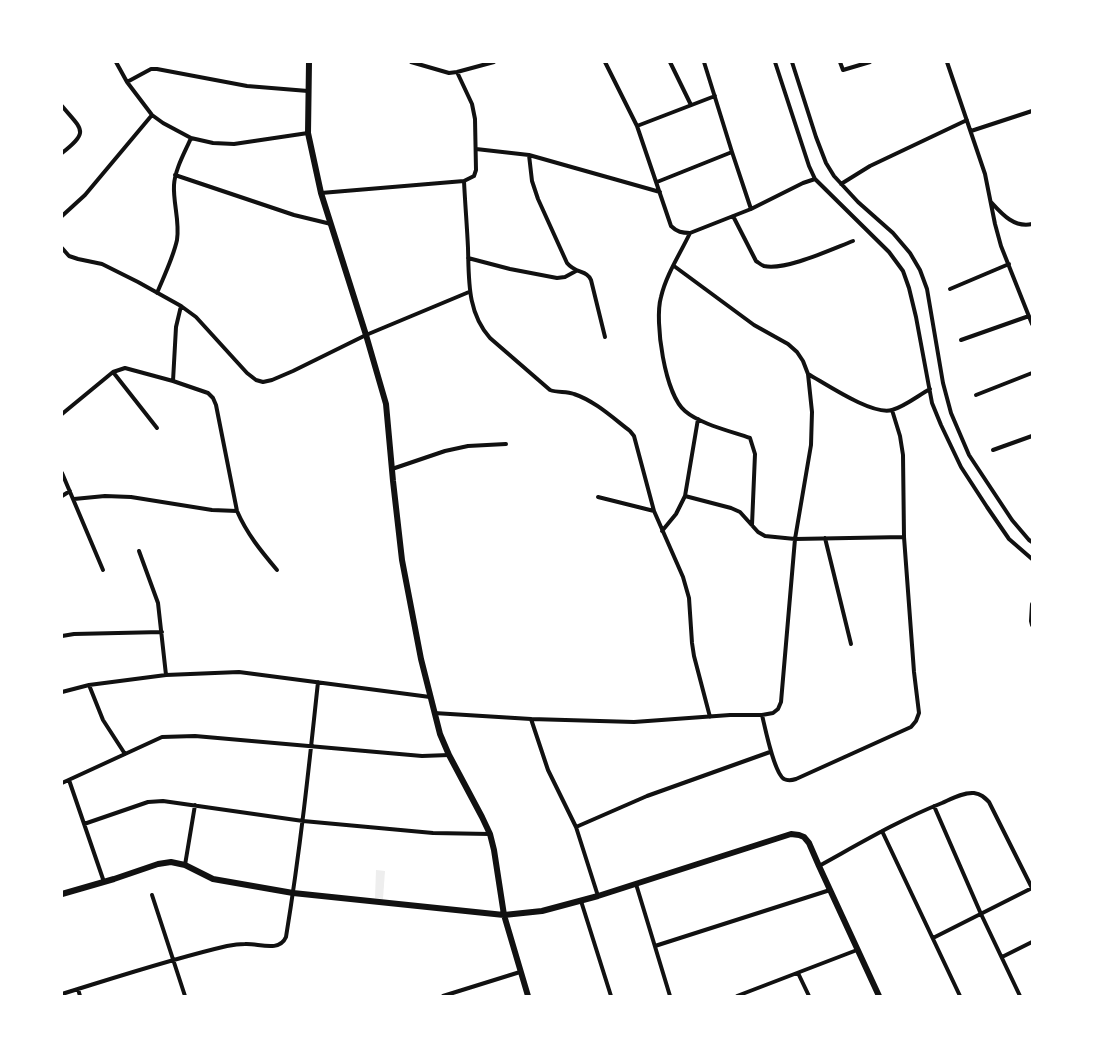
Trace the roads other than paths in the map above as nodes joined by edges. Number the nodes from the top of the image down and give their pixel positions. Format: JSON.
{"nodes":[{"id":1,"x":116,"y":62,"type":"edge"},
{"id":2,"x":309,"y":62,"type":"edge"},
{"id":3,"x":411,"y":62,"type":"edge"},
{"id":4,"x":494,"y":62,"type":"edge"},
{"id":5,"x":605,"y":62,"type":"edge"},
{"id":6,"x":670,"y":62,"type":"edge"},
{"id":7,"x":704,"y":62,"type":"edge"},
{"id":8,"x":775,"y":62,"type":"edge"},
{"id":9,"x":792,"y":62,"type":"edge"},
{"id":10,"x":840,"y":62,"type":"edge"},
{"id":11,"x":870,"y":62,"type":"edge"},
{"id":12,"x":947,"y":62,"type":"edge"},
{"id":13,"x":457,"y":72,"type":"junction"},
{"id":14,"x":128,"y":82,"type":"junction"},
{"id":15,"x":308,"y":91,"type":"junction"},
{"id":16,"x":715,"y":96,"type":"junction"},
{"id":17,"x":691,"y":105,"type":"junction"},
{"id":18,"x":62,"y":106,"type":"edge"},
{"id":19,"x":1032,"y":111,"type":"edge"},
{"id":20,"x":152,"y":115,"type":"junction"},
{"id":21,"x":967,"y":120,"type":"junction"},
{"id":22,"x":637,"y":126,"type":"junction"},
{"id":23,"x":971,"y":131,"type":"junction"},
{"id":24,"x":308,"y":134,"type":"junction"},
{"id":25,"x":191,"y":138,"type":"junction"},
{"id":26,"x":476,"y":149,"type":"junction"},
{"id":27,"x":732,"y":152,"type":"junction"},
{"id":28,"x":62,"y":153,"type":"edge"},
{"id":29,"x":529,"y":155,"type":"junction"},
{"id":30,"x":175,"y":175,"type":"junction"},
{"id":31,"x":815,"y":179,"type":"junction"},
{"id":32,"x":464,"y":181,"type":"junction"},
{"id":33,"x":657,"y":182,"type":"junction"},
{"id":34,"x":841,"y":184,"type":"junction"},
{"id":35,"x":660,"y":192,"type":"junction"},
{"id":36,"x":321,"y":194,"type":"junction"},
{"id":37,"x":990,"y":202,"type":"junction"},
{"id":38,"x":751,"y":209,"type":"junction"},
{"id":39,"x":62,"y":216,"type":"edge"},
{"id":40,"x":733,"y":216,"type":"junction"},
{"id":41,"x":331,"y":224,"type":"junction"},
{"id":42,"x":1032,"y":224,"type":"edge"},
{"id":43,"x":690,"y":233,"type":"junction"},
{"id":44,"x":853,"y":241,"type":"dead end"},
{"id":45,"x":62,"y":248,"type":"edge"},
{"id":46,"x":468,"y":258,"type":"junction"},
{"id":47,"x":1009,"y":264,"type":"junction"},
{"id":48,"x":674,"y":266,"type":"junction"},
{"id":49,"x":576,"y":271,"type":"junction"},
{"id":50,"x":950,"y":289,"type":"dead end"},
{"id":51,"x":469,"y":292,"type":"junction"},
{"id":52,"x":157,"y":293,"type":"junction"},
{"id":53,"x":181,"y":306,"type":"junction"},
{"id":54,"x":1029,"y":316,"type":"junction"},
{"id":55,"x":1032,"y":324,"type":"edge"},
{"id":56,"x":366,"y":335,"type":"junction"},
{"id":57,"x":605,"y":337,"type":"dead end"},
{"id":58,"x":961,"y":340,"type":"dead end"},
{"id":59,"x":113,"y":372,"type":"junction"},
{"id":60,"x":1032,"y":373,"type":"edge"},
{"id":61,"x":808,"y":374,"type":"junction"},
{"id":62,"x":174,"y":381,"type":"junction"},
{"id":63,"x":930,"y":389,"type":"junction"},
{"id":64,"x":976,"y":395,"type":"dead end"},
{"id":65,"x":892,"y":410,"type":"junction"},
{"id":66,"x":62,"y":414,"type":"edge"},
{"id":67,"x":698,"y":419,"type":"junction"},
{"id":68,"x":156,"y":428,"type":"dead end"},
{"id":69,"x":1032,"y":436,"type":"edge"},
{"id":70,"x":506,"y":444,"type":"dead end"},
{"id":71,"x":993,"y":450,"type":"dead end"},
{"id":72,"x":392,"y":469,"type":"junction"},
{"id":73,"x":62,"y":473,"type":"edge"},
{"id":74,"x":70,"y":491,"type":"junction"},
{"id":75,"x":62,"y":496,"type":"edge"},
{"id":76,"x":685,"y":496,"type":"junction"},
{"id":77,"x":598,"y":497,"type":"dead end"},
{"id":78,"x":74,"y":499,"type":"junction"},
{"id":79,"x":237,"y":511,"type":"junction"},
{"id":80,"x":654,"y":511,"type":"junction"},
{"id":81,"x":752,"y":525,"type":"junction"},
{"id":82,"x":662,"y":531,"type":"junction"},
{"id":83,"x":904,"y":537,"type":"junction"},
{"id":84,"x":825,"y":538,"type":"junction"},
{"id":85,"x":795,"y":539,"type":"junction"},
{"id":86,"x":1032,"y":542,"type":"edge"},
{"id":87,"x":139,"y":551,"type":"dead end"},
{"id":88,"x":1032,"y":559,"type":"edge"},
{"id":89,"x":103,"y":570,"type":"dead end"},
{"id":90,"x":277,"y":570,"type":"dead end"},
{"id":91,"x":1032,"y":604,"type":"edge"},
{"id":92,"x":1032,"y":625,"type":"edge"},
{"id":93,"x":162,"y":632,"type":"junction"},
{"id":94,"x":62,"y":636,"type":"edge"},
{"id":95,"x":851,"y":644,"type":"dead end"},
{"id":96,"x":166,"y":675,"type":"junction"},
{"id":97,"x":318,"y":682,"type":"junction"},
{"id":98,"x":89,"y":685,"type":"junction"},
{"id":99,"x":62,"y":692,"type":"edge"},
{"id":100,"x":430,"y":697,"type":"junction"},
{"id":101,"x":434,"y":714,"type":"junction"},
{"id":102,"x":762,"y":715,"type":"junction"},
{"id":103,"x":710,"y":717,"type":"junction"},
{"id":104,"x":531,"y":718,"type":"junction"},
{"id":105,"x":312,"y":746,"type":"junction"},
{"id":106,"x":770,"y":752,"type":"junction"},
{"id":107,"x":125,"y":754,"type":"junction"},
{"id":108,"x":449,"y":755,"type":"junction"},
{"id":109,"x":69,"y":780,"type":"junction"},
{"id":110,"x":62,"y":783,"type":"edge"},
{"id":111,"x":195,"y":805,"type":"junction"},
{"id":112,"x":934,"y":806,"type":"junction"},
{"id":113,"x":303,"y":821,"type":"junction"},
{"id":114,"x":84,"y":824,"type":"junction"},
{"id":115,"x":576,"y":827,"type":"junction"},
{"id":116,"x":882,"y":831,"type":"junction"},
{"id":117,"x":490,"y":834,"type":"junction"},
{"id":118,"x":185,"y":865,"type":"junction"},
{"id":119,"x":819,"y":866,"type":"junction"},
{"id":120,"x":104,"y":882,"type":"junction"},
{"id":121,"x":636,"y":884,"type":"junction"},
{"id":122,"x":1032,"y":888,"type":"edge"},
{"id":123,"x":830,"y":890,"type":"junction"},
{"id":124,"x":293,"y":893,"type":"junction"},
{"id":125,"x":62,"y":894,"type":"edge"},
{"id":126,"x":152,"y":894,"type":"dead end"},
{"id":127,"x":598,"y":896,"type":"junction"},
{"id":128,"x":581,"y":900,"type":"junction"},
{"id":129,"x":981,"y":914,"type":"junction"},
{"id":130,"x":504,"y":915,"type":"junction"},
{"id":131,"x":933,"y":938,"type":"junction"},
{"id":132,"x":1032,"y":942,"type":"edge"},
{"id":133,"x":655,"y":946,"type":"junction"},
{"id":134,"x":857,"y":950,"type":"junction"},
{"id":135,"x":1002,"y":957,"type":"junction"},
{"id":136,"x":174,"y":960,"type":"junction"},
{"id":137,"x":520,"y":972,"type":"junction"},
{"id":138,"x":798,"y":973,"type":"junction"},
{"id":139,"x":78,"y":989,"type":"junction"},
{"id":140,"x":62,"y":994,"type":"edge"},
{"id":141,"x":80,"y":996,"type":"edge"},
{"id":142,"x":185,"y":996,"type":"edge"},
{"id":143,"x":443,"y":996,"type":"edge"},
{"id":144,"x":528,"y":996,"type":"edge"},
{"id":145,"x":611,"y":996,"type":"edge"},
{"id":146,"x":670,"y":996,"type":"edge"},
{"id":147,"x":737,"y":996,"type":"edge"},
{"id":148,"x":809,"y":996,"type":"edge"},
{"id":149,"x":880,"y":996,"type":"edge"},
{"id":150,"x":960,"y":996,"type":"edge"},
{"id":151,"x":1020,"y":996,"type":"edge"}],
"edges":[{"from":1,"to":14,"type":"street"},
{"from":2,"to":15,"type":"street"},
{"from":3,"to":13,"type":"street"},
{"from":4,"to":13,"type":"street"},
{"from":5,"to":22,"type":"street"},
{"from":6,"to":17,"type":"street"},
{"from":7,"to":16,"type":"street"},
{"from":8,"to":31,"type":"street"},
{"from":9,"to":34,"type":"street"},
{"from":10,"to":11,"type":"street"},
{"from":12,"to":21,"type":"street"},
{"from":13,"to":26,"type":"street"},
{"from":14,"to":15,"type":"street"},
{"from":14,"to":20,"type":"street"},
{"from":15,"to":24,"type":"street"},
{"from":16,"to":17,"type":"street"},
{"from":16,"to":27,"type":"street"},
{"from":17,"to":22,"type":"street"},
{"from":18,"to":28,"type":"street"},
{"from":19,"to":23,"type":"street"},
{"from":20,"to":25,"type":"street"},
{"from":20,"to":39,"type":"street"},
{"from":21,"to":23,"type":"street"},
{"from":21,"to":34,"type":"street"},
{"from":22,"to":33,"type":"street"},
{"from":23,"to":37,"type":"street"},
{"from":24,"to":25,"type":"street"},
{"from":24,"to":36,"type":"street"},
{"from":25,"to":30,"type":"street"},
{"from":26,"to":29,"type":"street"},
{"from":26,"to":32,"type":"street"},
{"from":27,"to":33,"type":"street"},
{"from":27,"to":38,"type":"street"},
{"from":29,"to":35,"type":"street"},
{"from":29,"to":49,"type":"street"},
{"from":30,"to":41,"type":"street"},
{"from":30,"to":52,"type":"street"},
{"from":31,"to":38,"type":"street"},
{"from":31,"to":63,"type":"street"},
{"from":32,"to":36,"type":"street"},
{"from":32,"to":46,"type":"street"},
{"from":33,"to":35,"type":"street"},
{"from":34,"to":86,"type":"street"},
{"from":35,"to":43,"type":"street"},
{"from":36,"to":41,"type":"street"},
{"from":37,"to":42,"type":"street"},
{"from":37,"to":47,"type":"street"},
{"from":38,"to":40,"type":"street"},
{"from":40,"to":43,"type":"street"},
{"from":40,"to":44,"type":"street"},
{"from":41,"to":56,"type":"street"},
{"from":43,"to":48,"type":"street"},
{"from":45,"to":52,"type":"street"},
{"from":46,"to":49,"type":"street"},
{"from":46,"to":51,"type":"street"},
{"from":47,"to":50,"type":"street"},
{"from":47,"to":54,"type":"street"},
{"from":48,"to":61,"type":"street"},
{"from":48,"to":67,"type":"street"},
{"from":49,"to":57,"type":"street"},
{"from":51,"to":56,"type":"street"},
{"from":51,"to":80,"type":"street"},
{"from":52,"to":53,"type":"street"},
{"from":53,"to":56,"type":"street"},
{"from":53,"to":62,"type":"street"},
{"from":54,"to":55,"type":"street"},
{"from":54,"to":58,"type":"street"},
{"from":56,"to":72,"type":"street"},
{"from":59,"to":62,"type":"street"},
{"from":59,"to":66,"type":"street"},
{"from":59,"to":68,"type":"street"},
{"from":60,"to":64,"type":"street"},
{"from":61,"to":65,"type":"street"},
{"from":61,"to":85,"type":"street"},
{"from":62,"to":79,"type":"street"},
{"from":63,"to":65,"type":"street"},
{"from":63,"to":88,"type":"street"},
{"from":65,"to":83,"type":"street"},
{"from":67,"to":76,"type":"street"},
{"from":67,"to":81,"type":"street"},
{"from":69,"to":71,"type":"street"},
{"from":70,"to":72,"type":"street"},
{"from":72,"to":100,"type":"street"},
{"from":73,"to":74,"type":"street"},
{"from":74,"to":75,"type":"street"},
{"from":74,"to":78,"type":"street"},
{"from":76,"to":81,"type":"street"},
{"from":76,"to":82,"type":"street"},
{"from":77,"to":80,"type":"street"},
{"from":78,"to":79,"type":"street"},
{"from":78,"to":89,"type":"street"},
{"from":79,"to":90,"type":"street"},
{"from":80,"to":82,"type":"street"},
{"from":81,"to":85,"type":"street"},
{"from":82,"to":103,"type":"street"},
{"from":83,"to":84,"type":"street"},
{"from":83,"to":106,"type":"street"},
{"from":84,"to":85,"type":"street"},
{"from":84,"to":95,"type":"street"},
{"from":85,"to":102,"type":"street"},
{"from":87,"to":93,"type":"street"},
{"from":91,"to":92,"type":"street"},
{"from":93,"to":94,"type":"street"},
{"from":93,"to":96,"type":"street"},
{"from":96,"to":97,"type":"street"},
{"from":96,"to":98,"type":"street"},
{"from":97,"to":100,"type":"street"},
{"from":97,"to":105,"type":"street"},
{"from":98,"to":99,"type":"street"},
{"from":98,"to":107,"type":"street"},
{"from":100,"to":101,"type":"street"},
{"from":101,"to":104,"type":"street"},
{"from":101,"to":108,"type":"street"},
{"from":102,"to":103,"type":"street"},
{"from":102,"to":106,"type":"street"},
{"from":103,"to":104,"type":"street"},
{"from":104,"to":115,"type":"street"},
{"from":105,"to":107,"type":"street"},
{"from":105,"to":108,"type":"street"},
{"from":105,"to":113,"type":"street"},
{"from":106,"to":115,"type":"street"},
{"from":107,"to":109,"type":"street"},
{"from":108,"to":117,"type":"street"},
{"from":109,"to":110,"type":"street"},
{"from":109,"to":114,"type":"street"},
{"from":111,"to":113,"type":"street"},
{"from":111,"to":114,"type":"street"},
{"from":111,"to":118,"type":"street"},
{"from":112,"to":116,"type":"street"},
{"from":112,"to":122,"type":"street"},
{"from":112,"to":129,"type":"street"},
{"from":113,"to":117,"type":"street"},
{"from":113,"to":124,"type":"street"},
{"from":114,"to":120,"type":"street"},
{"from":115,"to":127,"type":"street"},
{"from":116,"to":119,"type":"street"},
{"from":116,"to":131,"type":"street"},
{"from":117,"to":130,"type":"street"},
{"from":118,"to":120,"type":"street"},
{"from":118,"to":124,"type":"street"},
{"from":119,"to":121,"type":"street"},
{"from":119,"to":123,"type":"street"},
{"from":120,"to":125,"type":"street"},
{"from":121,"to":127,"type":"street"},
{"from":121,"to":133,"type":"street"},
{"from":122,"to":129,"type":"street"},
{"from":123,"to":133,"type":"street"},
{"from":123,"to":134,"type":"street"},
{"from":124,"to":130,"type":"street"},
{"from":124,"to":136,"type":"street"},
{"from":126,"to":136,"type":"street"},
{"from":127,"to":128,"type":"street"},
{"from":128,"to":130,"type":"street"},
{"from":128,"to":145,"type":"street"},
{"from":129,"to":131,"type":"street"},
{"from":129,"to":135,"type":"street"},
{"from":130,"to":137,"type":"street"},
{"from":131,"to":150,"type":"street"},
{"from":132,"to":135,"type":"street"},
{"from":133,"to":146,"type":"street"},
{"from":134,"to":138,"type":"street"},
{"from":134,"to":149,"type":"street"},
{"from":135,"to":151,"type":"street"},
{"from":136,"to":139,"type":"street"},
{"from":136,"to":142,"type":"street"},
{"from":137,"to":143,"type":"street"},
{"from":137,"to":144,"type":"street"},
{"from":138,"to":147,"type":"street"},
{"from":138,"to":148,"type":"street"},
{"from":139,"to":140,"type":"street"},
{"from":139,"to":141,"type":"street"}]}
